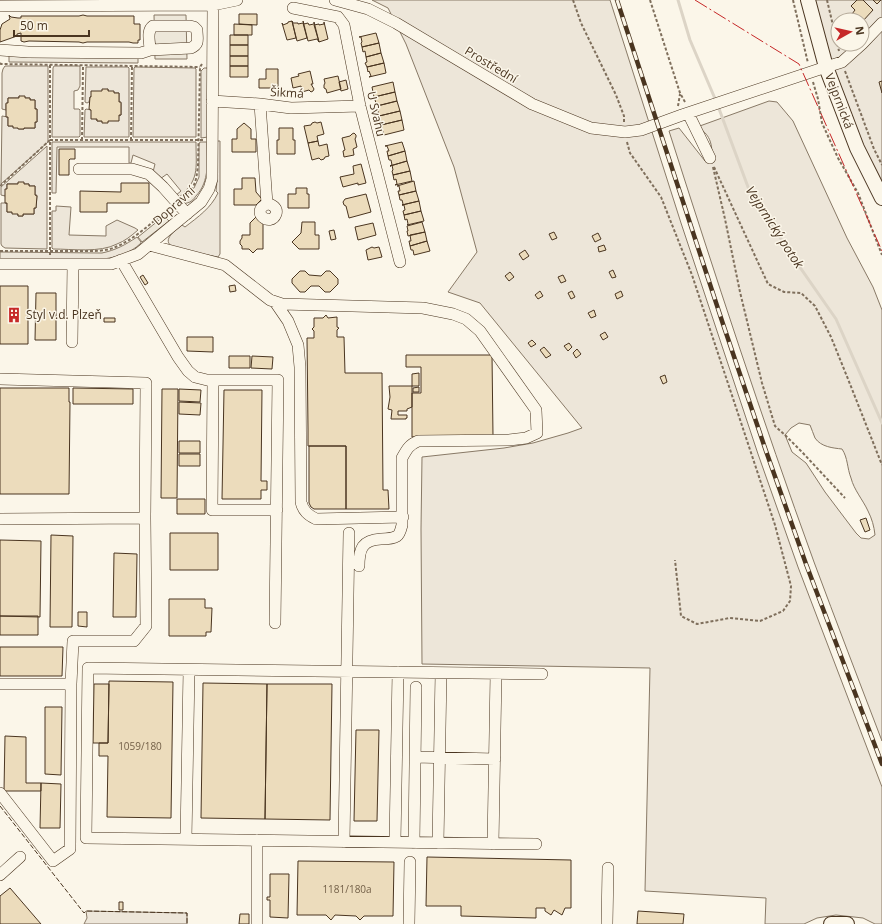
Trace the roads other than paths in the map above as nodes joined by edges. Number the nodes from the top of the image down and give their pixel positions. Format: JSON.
{"nodes":[{"id":1,"x":238,"y":0,"type":"edge"},
{"id":2,"x":334,"y":0,"type":"edge"},
{"id":3,"x":808,"y":0,"type":"edge"},
{"id":4,"x":213,"y":4,"type":"junction"},
{"id":5,"x":0,"y":6,"type":"edge"},
{"id":6,"x":293,"y":8,"type":"dead end"},
{"id":7,"x":882,"y":23,"type":"edge"},
{"id":8,"x":870,"y":36,"type":"edge"},
{"id":9,"x":0,"y":50,"type":"edge"},
{"id":10,"x":146,"y":51,"type":"dead end"},
{"id":11,"x":853,"y":52,"type":"edge"},
{"id":12,"x":826,"y":68,"type":"junction"},
{"id":13,"x":212,"y":101,"type":"junction"},
{"id":14,"x":260,"y":104,"type":"junction"},
{"id":15,"x":360,"y":106,"type":"junction"},
{"id":16,"x":695,"y":111,"type":"junction"},
{"id":17,"x":710,"y":158,"type":"road end"},
{"id":18,"x":79,"y":169,"type":"dead end"},
{"id":19,"x":882,"y":198,"type":"edge"},
{"id":20,"x":267,"y":204,"type":"dead end"},
{"id":21,"x":187,"y":214,"type":"junction"},
{"id":22,"x":149,"y":245,"type":"junction"},
{"id":23,"x":121,"y":260,"type":"junction"},
{"id":24,"x":400,"y":262,"type":"dead end"},
{"id":25,"x":0,"y":264,"type":"edge"},
{"id":26,"x":73,"y":264,"type":"junction"},
{"id":27,"x":275,"y":302,"type":"junction"},
{"id":28,"x":72,"y":342,"type":"dead end"},
{"id":29,"x":0,"y":379,"type":"edge"},
{"id":30,"x":213,"y":380,"type":"junction"},
{"id":31,"x":276,"y":510,"type":"junction"},
{"id":32,"x":402,"y":517,"type":"junction"},
{"id":33,"x":145,"y":518,"type":"junction"},
{"id":34,"x":0,"y":519,"type":"edge"},
{"id":35,"x":349,"y":533,"type":"dead end"},
{"id":36,"x":359,"y":566,"type":"dead end"},
{"id":37,"x":275,"y":623,"type":"dead end"},
{"id":38,"x":189,"y":670,"type":"junction"},
{"id":39,"x":347,"y":672,"type":"junction"},
{"id":40,"x":398,"y":672,"type":"junction"},
{"id":41,"x":441,"y":673,"type":"junction"},
{"id":42,"x":496,"y":674,"type":"junction"},
{"id":43,"x":542,"y":674,"type":"dead end"},
{"id":44,"x":0,"y":684,"type":"edge"},
{"id":45,"x":71,"y":684,"type":"junction"},
{"id":46,"x":416,"y":688,"type":"dead end"},
{"id":47,"x":415,"y":757,"type":"junction"},
{"id":48,"x":440,"y":758,"type":"junction"},
{"id":49,"x":494,"y":759,"type":"junction"},
{"id":50,"x":0,"y":794,"type":"edge"},
{"id":51,"x":186,"y":839,"type":"junction"},
{"id":52,"x":257,"y":840,"type":"junction"},
{"id":53,"x":344,"y":842,"type":"junction"},
{"id":54,"x":395,"y":842,"type":"junction"},
{"id":55,"x":414,"y":842,"type":"junction"},
{"id":56,"x":438,"y":843,"type":"junction"},
{"id":57,"x":494,"y":844,"type":"junction"},
{"id":58,"x":536,"y":844,"type":"dead end"},
{"id":59,"x":20,"y":857,"type":"dead end"},
{"id":60,"x":410,"y":862,"type":"dead end"},
{"id":61,"x":608,"y":868,"type":"dead end"},
{"id":62,"x":0,"y":875,"type":"edge"},
{"id":63,"x":257,"y":924,"type":"edge"},
{"id":64,"x":409,"y":924,"type":"edge"},
{"id":65,"x":607,"y":924,"type":"edge"},
{"id":66,"x":831,"y":924,"type":"edge"},
{"id":67,"x":847,"y":924,"type":"edge"}],
"edges":[{"from":1,"to":4,"type":"street"},
{"from":2,"to":16,"type":"street","name":"Prostřední"},
{"from":3,"to":12,"type":"main road","name":"Vejprnická"},
{"from":4,"to":5,"type":"street"},
{"from":4,"to":13,"type":"street","name":"Dopravní"},
{"from":6,"to":15,"type":"street","name":"U Svahu"},
{"from":7,"to":8,"type":"street"},
{"from":9,"to":10,"type":"street"},
{"from":11,"to":12,"type":"street","name":"Prostřední"},
{"from":12,"to":16,"type":"street","name":"Prostřední"},
{"from":12,"to":19,"type":"main road","name":"Vejprnická"},
{"from":13,"to":14,"type":"street","name":"Šikmá"},
{"from":13,"to":21,"type":"street","name":"Dopravní"},
{"from":14,"to":15,"type":"street","name":"Šikmá"},
{"from":14,"to":20,"type":"street"},
{"from":15,"to":24,"type":"street","name":"U Svahu"},
{"from":16,"to":17,"type":"street"},
{"from":18,"to":21,"type":"street"},
{"from":21,"to":22,"type":"street","name":"Dopravní"},
{"from":22,"to":23,"type":"street","name":"Dopravní"},
{"from":22,"to":27,"type":"street"},
{"from":23,"to":26,"type":"street","name":"Dopravní"},
{"from":23,"to":30,"type":"street"},
{"from":25,"to":26,"type":"street","name":"Dopravní"},
{"from":26,"to":28,"type":"street"},
{"from":27,"to":32,"type":"street"},
{"from":27,"to":32,"type":"street"},
{"from":29,"to":33,"type":"street"},
{"from":30,"to":31,"type":"street"},
{"from":30,"to":31,"type":"street"},
{"from":31,"to":37,"type":"street"},
{"from":32,"to":36,"type":"street"},
{"from":33,"to":34,"type":"street"},
{"from":33,"to":45,"type":"street"},
{"from":35,"to":39,"type":"street"},
{"from":38,"to":39,"type":"street"},
{"from":38,"to":51,"type":"street"},
{"from":38,"to":51,"type":"street"},
{"from":39,"to":40,"type":"street"},
{"from":39,"to":53,"type":"street"},
{"from":40,"to":41,"type":"street"},
{"from":40,"to":54,"type":"street"},
{"from":41,"to":42,"type":"street"},
{"from":41,"to":48,"type":"street"},
{"from":42,"to":43,"type":"street"},
{"from":42,"to":49,"type":"street"},
{"from":44,"to":45,"type":"street"},
{"from":45,"to":50,"type":"street"},
{"from":46,"to":47,"type":"street"},
{"from":47,"to":48,"type":"street"},
{"from":47,"to":55,"type":"street"},
{"from":48,"to":49,"type":"street"},
{"from":48,"to":56,"type":"street"},
{"from":49,"to":57,"type":"street"},
{"from":51,"to":52,"type":"street"},
{"from":52,"to":53,"type":"street"},
{"from":52,"to":63,"type":"street"},
{"from":53,"to":54,"type":"street"},
{"from":54,"to":55,"type":"street"},
{"from":55,"to":56,"type":"street"},
{"from":56,"to":57,"type":"street"},
{"from":57,"to":58,"type":"street"},
{"from":59,"to":62,"type":"street"},
{"from":60,"to":64,"type":"street"},
{"from":61,"to":65,"type":"street"},
{"from":66,"to":67,"type":"main road"}]}
